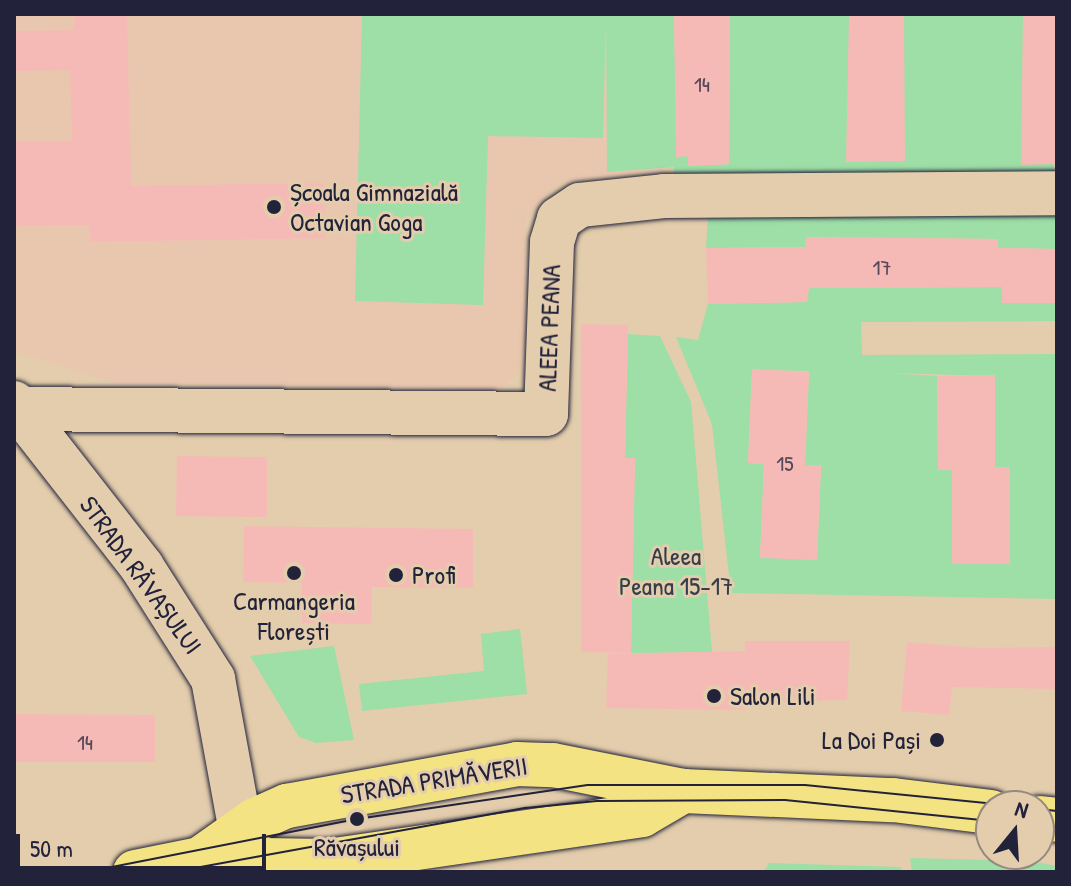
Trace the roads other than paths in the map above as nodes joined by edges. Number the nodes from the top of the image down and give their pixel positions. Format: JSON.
{"nodes":[{"id":1,"x":1057,"y":193,"type":"edge"},
{"id":2,"x":16,"y":406,"type":"edge"},
{"id":3,"x":683,"y":791,"type":"junction"},
{"id":4,"x":975,"y":810,"type":"edge"},
{"id":5,"x":243,"y":844,"type":"junction"},
{"id":6,"x":135,"y":872,"type":"edge"}],
"edges":[{"from":1,"to":2,"type":"street","name":"ALEEA PEANA"},
{"from":2,"to":5,"type":"street","name":"STRADA RĂVAȘULUI"},
{"from":3,"to":4,"type":"main road","name":"STRADA PRIMĂVERII"},
{"from":3,"to":5,"type":"main road"},
{"from":3,"to":5,"type":"main road","name":"STRADA PRIMĂVERII"},
{"from":5,"to":6,"type":"main road","name":"STRADA PRIMĂVERII"}]}
